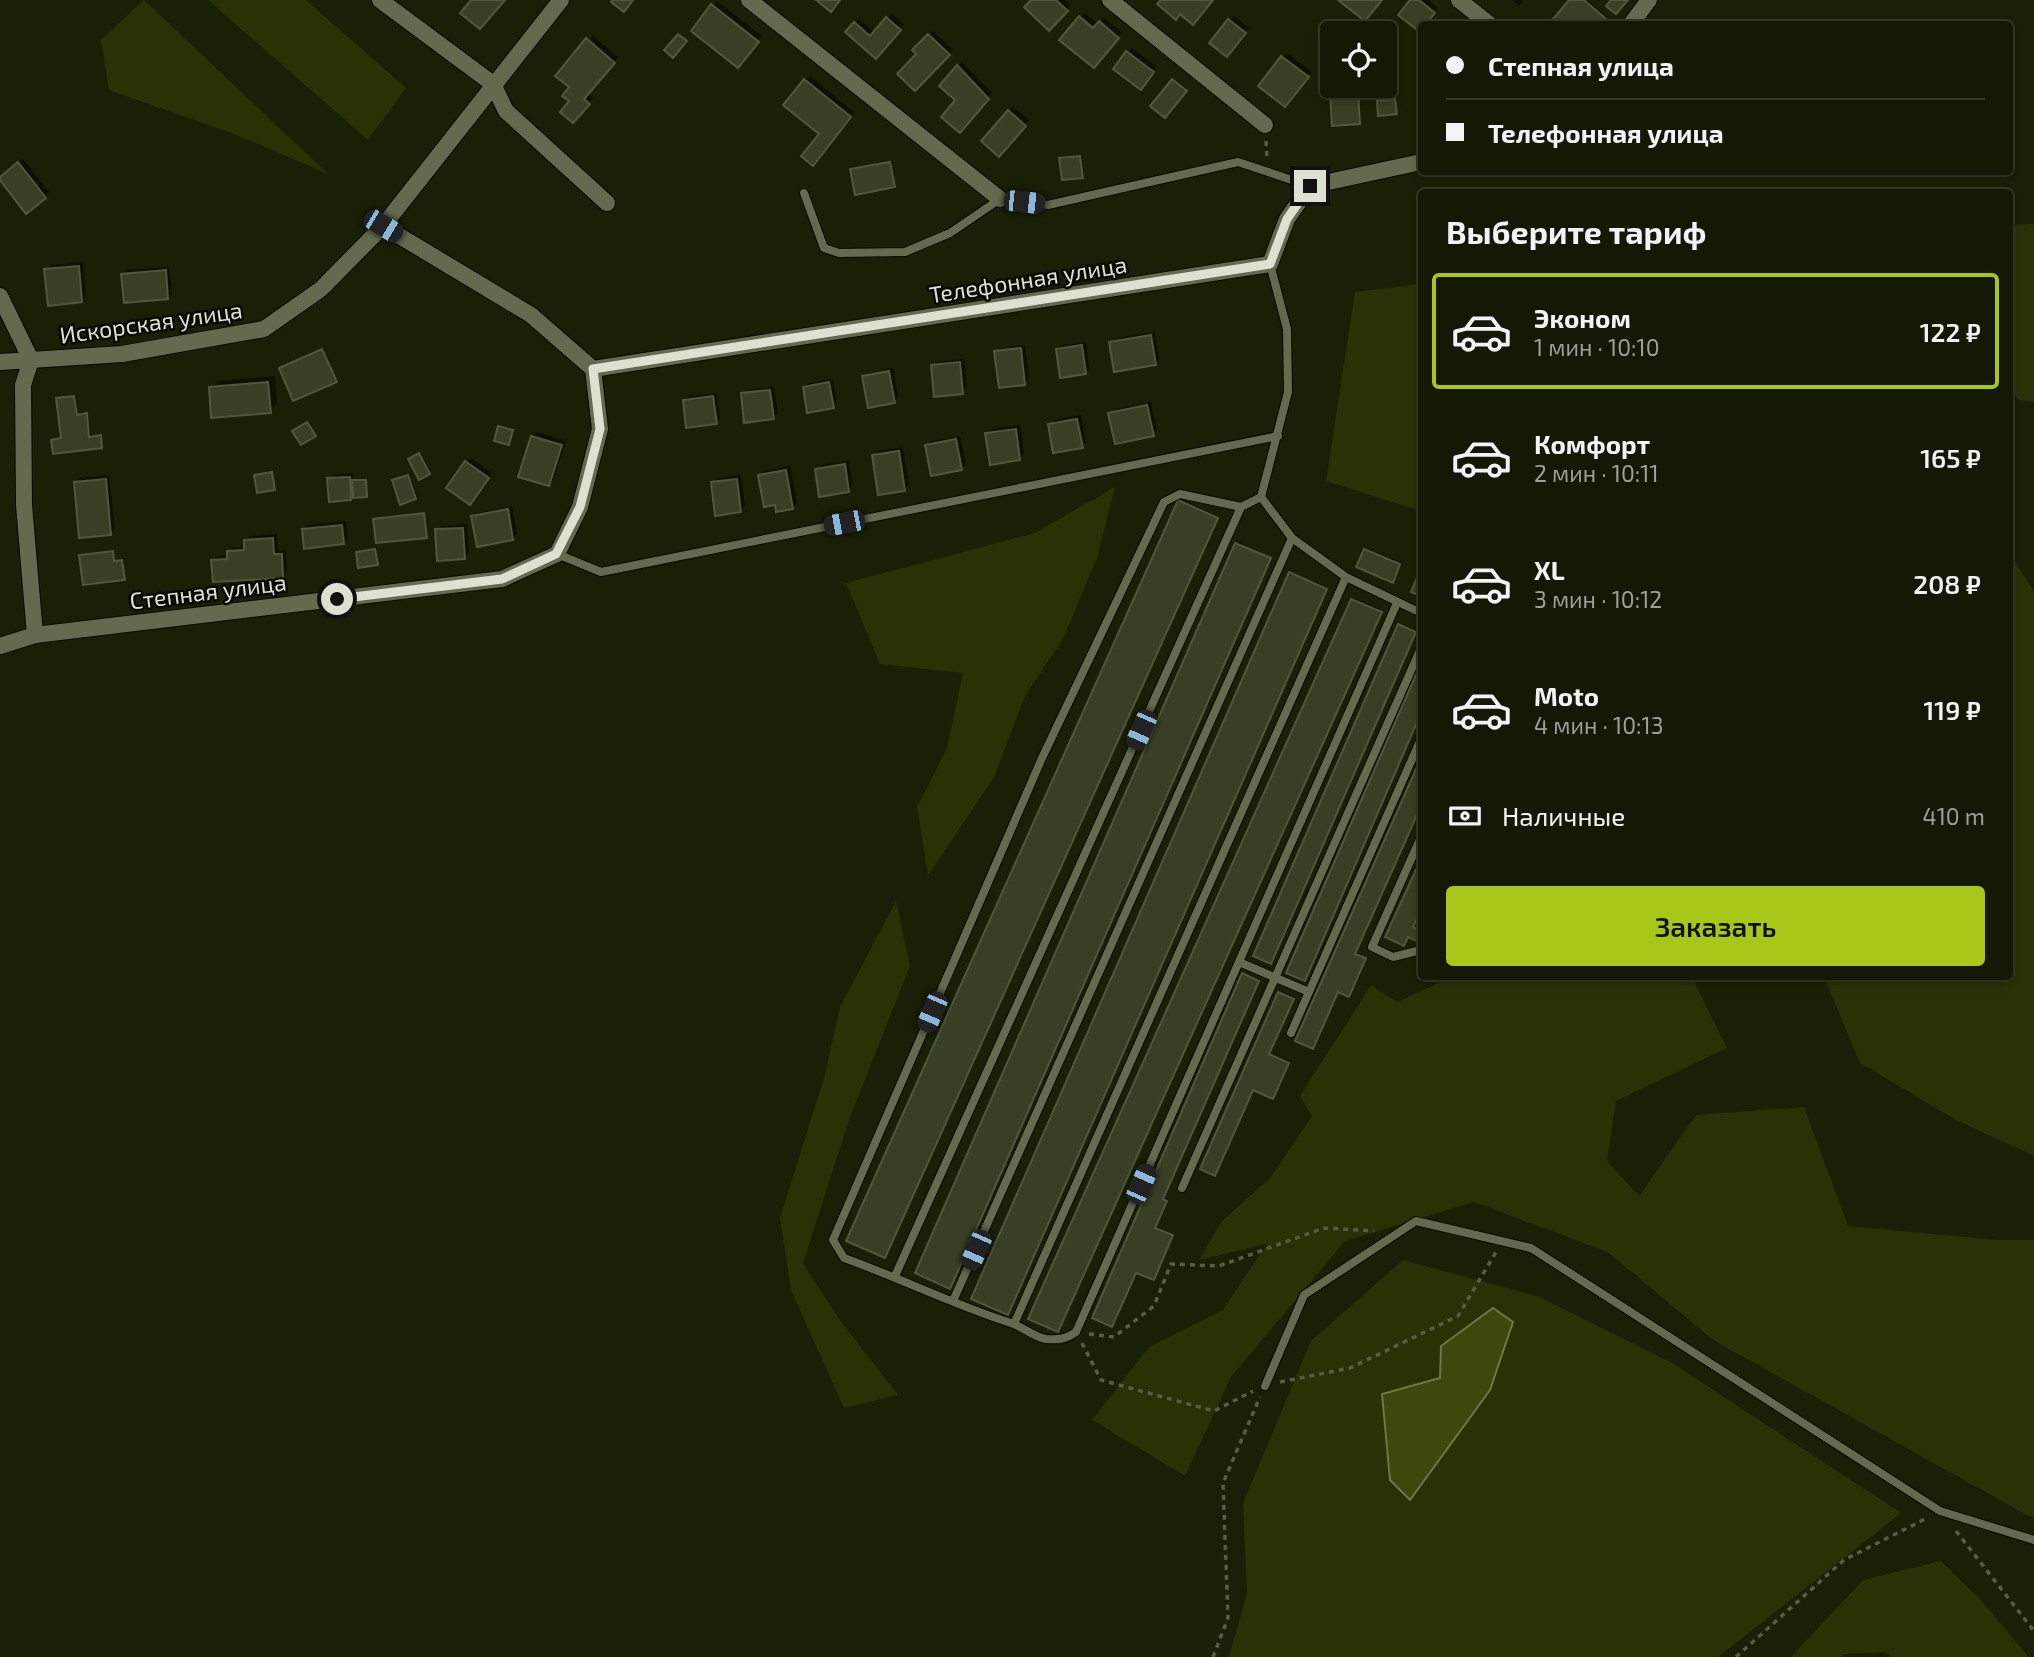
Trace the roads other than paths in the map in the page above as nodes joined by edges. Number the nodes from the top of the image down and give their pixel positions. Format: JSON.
{"nodes":[{"id":1,"x":380,"y":0,"type":"edge"},
{"id":2,"x":561,"y":0,"type":"edge"},
{"id":3,"x":749,"y":0,"type":"edge"},
{"id":4,"x":1110,"y":0,"type":"edge"},
{"id":5,"x":1459,"y":0,"type":"edge"},
{"id":6,"x":1649,"y":0,"type":"edge"},
{"id":7,"x":1485,"y":21,"type":"edge"},
{"id":8,"x":1633,"y":21,"type":"edge"},
{"id":9,"x":494,"y":84,"type":"junction"},
{"id":10,"x":1265,"y":125,"type":"road end"},
{"id":11,"x":1418,"y":163,"type":"edge"},
{"id":12,"x":1310,"y":186,"type":"junction"},
{"id":13,"x":804,"y":193,"type":"dead end"},
{"id":14,"x":1000,"y":200,"type":"junction"},
{"id":15,"x":607,"y":203,"type":"dead end"},
{"id":16,"x":383,"y":226,"type":"junction"},
{"id":17,"x":1270,"y":264,"type":"junction"},
{"id":18,"x":0,"y":296,"type":"edge"},
{"id":19,"x":31,"y":360,"type":"junction"},
{"id":20,"x":0,"y":362,"type":"edge"},
{"id":21,"x":593,"y":369,"type":"junction"},
{"id":22,"x":1278,"y":436,"type":"junction"},
{"id":23,"x":1261,"y":497,"type":"junction"},
{"id":24,"x":1241,"y":507,"type":"junction"},
{"id":25,"x":1292,"y":538,"type":"junction"},
{"id":26,"x":556,"y":554,"type":"junction"},
{"id":27,"x":1346,"y":577,"type":"junction"},
{"id":28,"x":1397,"y":603,"type":"junction"},
{"id":29,"x":1418,"y":612,"type":"edge"},
{"id":30,"x":35,"y":635,"type":"junction"},
{"id":31,"x":0,"y":646,"type":"edge"},
{"id":32,"x":1418,"y":655,"type":"edge"},
{"id":33,"x":1418,"y":746,"type":"edge"},
{"id":34,"x":1418,"y":844,"type":"edge"},
{"id":35,"x":1418,"y":951,"type":"edge"},
{"id":36,"x":1239,"y":962,"type":"junction"},
{"id":37,"x":1276,"y":978,"type":"junction"},
{"id":38,"x":1309,"y":992,"type":"junction"},
{"id":39,"x":1291,"y":1033,"type":"dead end"},
{"id":40,"x":1182,"y":1188,"type":"dead end"},
{"id":41,"x":895,"y":1276,"type":"junction"},
{"id":42,"x":953,"y":1301,"type":"junction"},
{"id":43,"x":1014,"y":1324,"type":"junction"},
{"id":44,"x":1265,"y":1385,"type":"road end"},
{"id":45,"x":2034,"y":1540,"type":"edge"}],
"edges":[{"from":1,"to":9,"type":"street"},
{"from":2,"to":9,"type":"street","name":"Искорская улица"},
{"from":3,"to":14,"type":"street"},
{"from":4,"to":10,"type":"street"},
{"from":5,"to":7,"type":"street"},
{"from":6,"to":8,"type":"street"},
{"from":9,"to":15,"type":"street"},
{"from":9,"to":16,"type":"street","name":"Искорская улица"},
{"from":11,"to":12,"type":"street"},
{"from":12,"to":14,"type":"lane"},
{"from":12,"to":17,"type":"street"},
{"from":13,"to":14,"type":"lane"},
{"from":16,"to":19,"type":"street","name":"Искорская улица"},
{"from":16,"to":21,"type":"street"},
{"from":17,"to":21,"type":"street","name":"Телефонная улица"},
{"from":17,"to":22,"type":"lane"},
{"from":18,"to":19,"type":"street"},
{"from":19,"to":20,"type":"street","name":"Искорская улица"},
{"from":19,"to":30,"type":"street"},
{"from":21,"to":26,"type":"street"},
{"from":22,"to":23,"type":"lane"},
{"from":22,"to":26,"type":"lane"},
{"from":23,"to":24,"type":"lane"},
{"from":23,"to":25,"type":"lane"},
{"from":24,"to":41,"type":"lane"},
{"from":24,"to":41,"type":"lane"},
{"from":25,"to":27,"type":"lane"},
{"from":25,"to":42,"type":"lane"},
{"from":26,"to":30,"type":"street","name":"Степная улица"},
{"from":27,"to":28,"type":"lane"},
{"from":27,"to":43,"type":"lane"},
{"from":28,"to":29,"type":"lane"},
{"from":28,"to":36,"type":"lane"},
{"from":30,"to":31,"type":"street","name":"Степная улица"},
{"from":32,"to":37,"type":"lane"},
{"from":33,"to":38,"type":"lane"},
{"from":34,"to":35,"type":"lane"},
{"from":36,"to":37,"type":"lane"},
{"from":36,"to":43,"type":"lane"},
{"from":37,"to":38,"type":"lane"},
{"from":37,"to":40,"type":"lane"},
{"from":38,"to":39,"type":"lane"},
{"from":41,"to":42,"type":"lane"},
{"from":42,"to":43,"type":"lane"},
{"from":44,"to":45,"type":"lane"}]}
